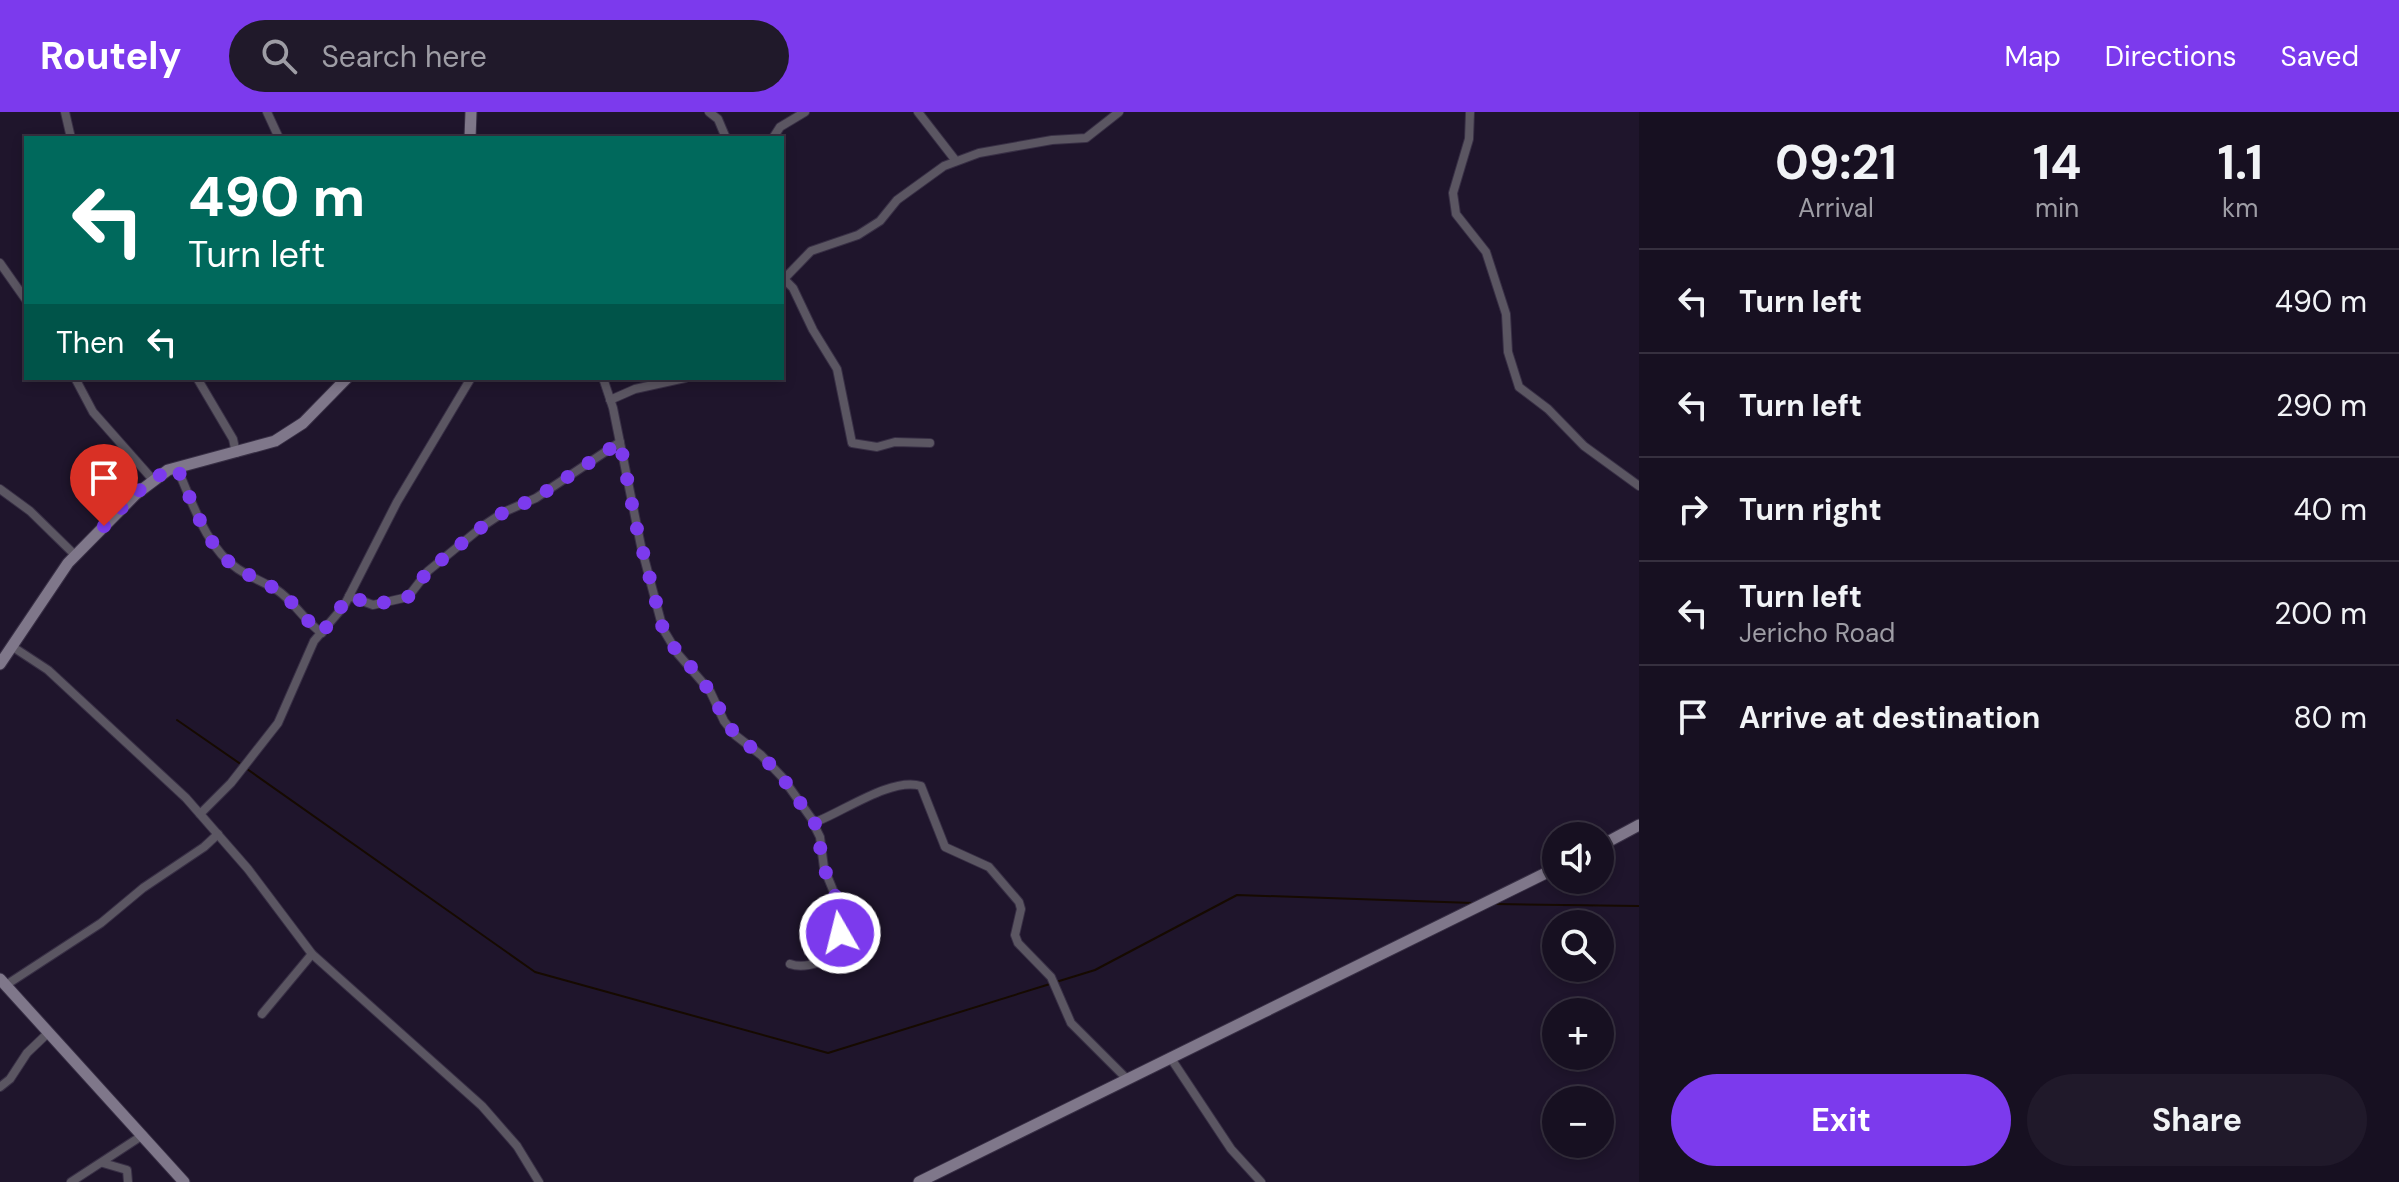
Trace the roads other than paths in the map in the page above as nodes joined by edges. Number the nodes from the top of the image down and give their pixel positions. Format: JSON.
{"nodes":[{"id":1,"x":65,"y":112,"type":"edge"},
{"id":2,"x":267,"y":112,"type":"edge"},
{"id":3,"x":471,"y":112,"type":"edge"},
{"id":4,"x":709,"y":112,"type":"edge"},
{"id":5,"x":805,"y":112,"type":"edge"},
{"id":6,"x":918,"y":112,"type":"edge"},
{"id":7,"x":1119,"y":112,"type":"edge"},
{"id":8,"x":1470,"y":112,"type":"edge"},
{"id":9,"x":71,"y":136,"type":"edge"},
{"id":10,"x":278,"y":136,"type":"edge"},
{"id":11,"x":470,"y":136,"type":"edge"},
{"id":12,"x":725,"y":136,"type":"edge"},
{"id":13,"x":774,"y":136,"type":"edge"},
{"id":14,"x":956,"y":161,"type":"junction"},
{"id":15,"x":0,"y":263,"type":"edge"},
{"id":16,"x":784,"y":279,"type":"edge"},
{"id":17,"x":784,"y":281,"type":"edge"},
{"id":18,"x":24,"y":297,"type":"edge"},
{"id":19,"x":76,"y":380,"type":"edge"},
{"id":20,"x":198,"y":380,"type":"edge"},
{"id":21,"x":345,"y":380,"type":"edge"},
{"id":22,"x":470,"y":380,"type":"edge"},
{"id":23,"x":604,"y":380,"type":"edge"},
{"id":24,"x":676,"y":380,"type":"edge"},
{"id":25,"x":610,"y":400,"type":"junction"},
{"id":26,"x":620,"y":442,"type":"junction"},
{"id":27,"x":930,"y":443,"type":"dead end"},
{"id":28,"x":236,"y":453,"type":"junction"},
{"id":29,"x":177,"y":468,"type":"junction"},
{"id":30,"x":154,"y":481,"type":"junction"},
{"id":31,"x":1639,"y":486,"type":"edge"},
{"id":32,"x":0,"y":489,"type":"edge"},
{"id":33,"x":75,"y":555,"type":"junction"},
{"id":34,"x":349,"y":596,"type":"junction"},
{"id":35,"x":322,"y":633,"type":"junction"},
{"id":36,"x":13,"y":647,"type":"junction"},
{"id":37,"x":0,"y":664,"type":"edge"},
{"id":38,"x":200,"y":814,"type":"junction"},
{"id":39,"x":816,"y":825,"type":"junction"},
{"id":40,"x":1639,"y":825,"type":"edge"},
{"id":41,"x":218,"y":834,"type":"junction"},
{"id":42,"x":1614,"y":838,"type":"edge"},
{"id":43,"x":1542,"y":875,"type":"edge"},
{"id":44,"x":312,"y":954,"type":"junction"},
{"id":45,"x":790,"y":964,"type":"dead end"},
{"id":46,"x":3,"y":982,"type":"edge"},
{"id":47,"x":262,"y":1014,"type":"dead end"},
{"id":48,"x":49,"y":1032,"type":"junction"},
{"id":49,"x":1170,"y":1057,"type":"junction"},
{"id":50,"x":1126,"y":1078,"type":"junction"},
{"id":51,"x":0,"y":1087,"type":"edge"},
{"id":52,"x":143,"y":1135,"type":"junction"},
{"id":53,"x":102,"y":1163,"type":"junction"},
{"id":54,"x":71,"y":1182,"type":"edge"},
{"id":55,"x":128,"y":1182,"type":"edge"},
{"id":56,"x":184,"y":1182,"type":"edge"},
{"id":57,"x":539,"y":1182,"type":"edge"},
{"id":58,"x":919,"y":1182,"type":"edge"},
{"id":59,"x":1261,"y":1182,"type":"edge"}],
"edges":[{"from":1,"to":9,"type":"street"},
{"from":2,"to":10,"type":"street"},
{"from":3,"to":11,"type":"main road"},
{"from":4,"to":12,"type":"street"},
{"from":5,"to":13,"type":"street"},
{"from":6,"to":14,"type":"street"},
{"from":7,"to":14,"type":"street"},
{"from":8,"to":31,"type":"street"},
{"from":14,"to":16,"type":"street"},
{"from":15,"to":18,"type":"street"},
{"from":17,"to":27,"type":"street"},
{"from":19,"to":30,"type":"street"},
{"from":20,"to":28,"type":"street"},
{"from":21,"to":28,"type":"main road"},
{"from":22,"to":34,"type":"street"},
{"from":23,"to":25,"type":"street"},
{"from":24,"to":25,"type":"street"},
{"from":25,"to":26,"type":"street"},
{"from":26,"to":34,"type":"street"},
{"from":26,"to":39,"type":"street"},
{"from":28,"to":29,"type":"main road"},
{"from":29,"to":30,"type":"main road"},
{"from":29,"to":35,"type":"street"},
{"from":30,"to":33,"type":"main road"},
{"from":32,"to":33,"type":"street"},
{"from":33,"to":36,"type":"main road"},
{"from":34,"to":35,"type":"street"},
{"from":35,"to":38,"type":"street"},
{"from":36,"to":37,"type":"main road"},
{"from":36,"to":38,"type":"street"},
{"from":38,"to":41,"type":"street"},
{"from":39,"to":45,"type":"street"},
{"from":39,"to":50,"type":"street"},
{"from":40,"to":42,"type":"main road"},
{"from":41,"to":44,"type":"street"},
{"from":41,"to":46,"type":"street"},
{"from":43,"to":49,"type":"main road"},
{"from":44,"to":47,"type":"street"},
{"from":44,"to":57,"type":"street"},
{"from":46,"to":48,"type":"main road"},
{"from":48,"to":51,"type":"street"},
{"from":48,"to":52,"type":"main road"},
{"from":49,"to":50,"type":"main road"},
{"from":49,"to":59,"type":"street"},
{"from":50,"to":58,"type":"main road"},
{"from":52,"to":53,"type":"street"},
{"from":52,"to":56,"type":"main road"},
{"from":53,"to":54,"type":"street"},
{"from":53,"to":55,"type":"street"}]}
